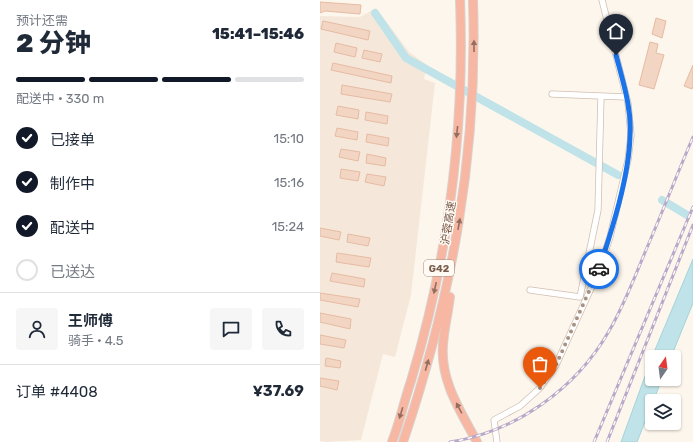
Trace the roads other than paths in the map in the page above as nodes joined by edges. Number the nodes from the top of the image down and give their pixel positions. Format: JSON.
{"nodes":[{"id":1,"x":460,"y":0,"type":"edge"},
{"id":2,"x":472,"y":0,"type":"edge"},
{"id":3,"x":602,"y":0,"type":"edge"},
{"id":4,"x":552,"y":94,"type":"dead end"},
{"id":5,"x":601,"y":96,"type":"junction"},
{"id":6,"x":626,"y":97,"type":"junction"},
{"id":7,"x":456,"y":247,"type":"junction"},
{"id":8,"x":530,"y":290,"type":"dead end"},
{"id":9,"x":393,"y":440,"type":"edge"},
{"id":10,"x":403,"y":442,"type":"edge"},
{"id":11,"x":477,"y":442,"type":"edge"},
{"id":12,"x":497,"y":442,"type":"edge"}],
"edges":[{"from":1,"to":9,"type":"highway","name":"沪蓉高速","number":"G42","one_way":true},
{"from":7,"to":2,"type":"highway","name":"沪蓉高速","number":"G42","one_way":true},
{"from":3,"to":6,"type":"street"},
{"from":4,"to":5,"type":"street"},
{"from":5,"to":6,"type":"street"},
{"from":5,"to":8,"type":"street"},
{"from":6,"to":12,"type":"street"},
{"from":10,"to":7,"type":"highway","name":"沪蓉高速","number":"G42","one_way":true},
{"from":11,"to":7,"type":"highway","one_way":true}]}
